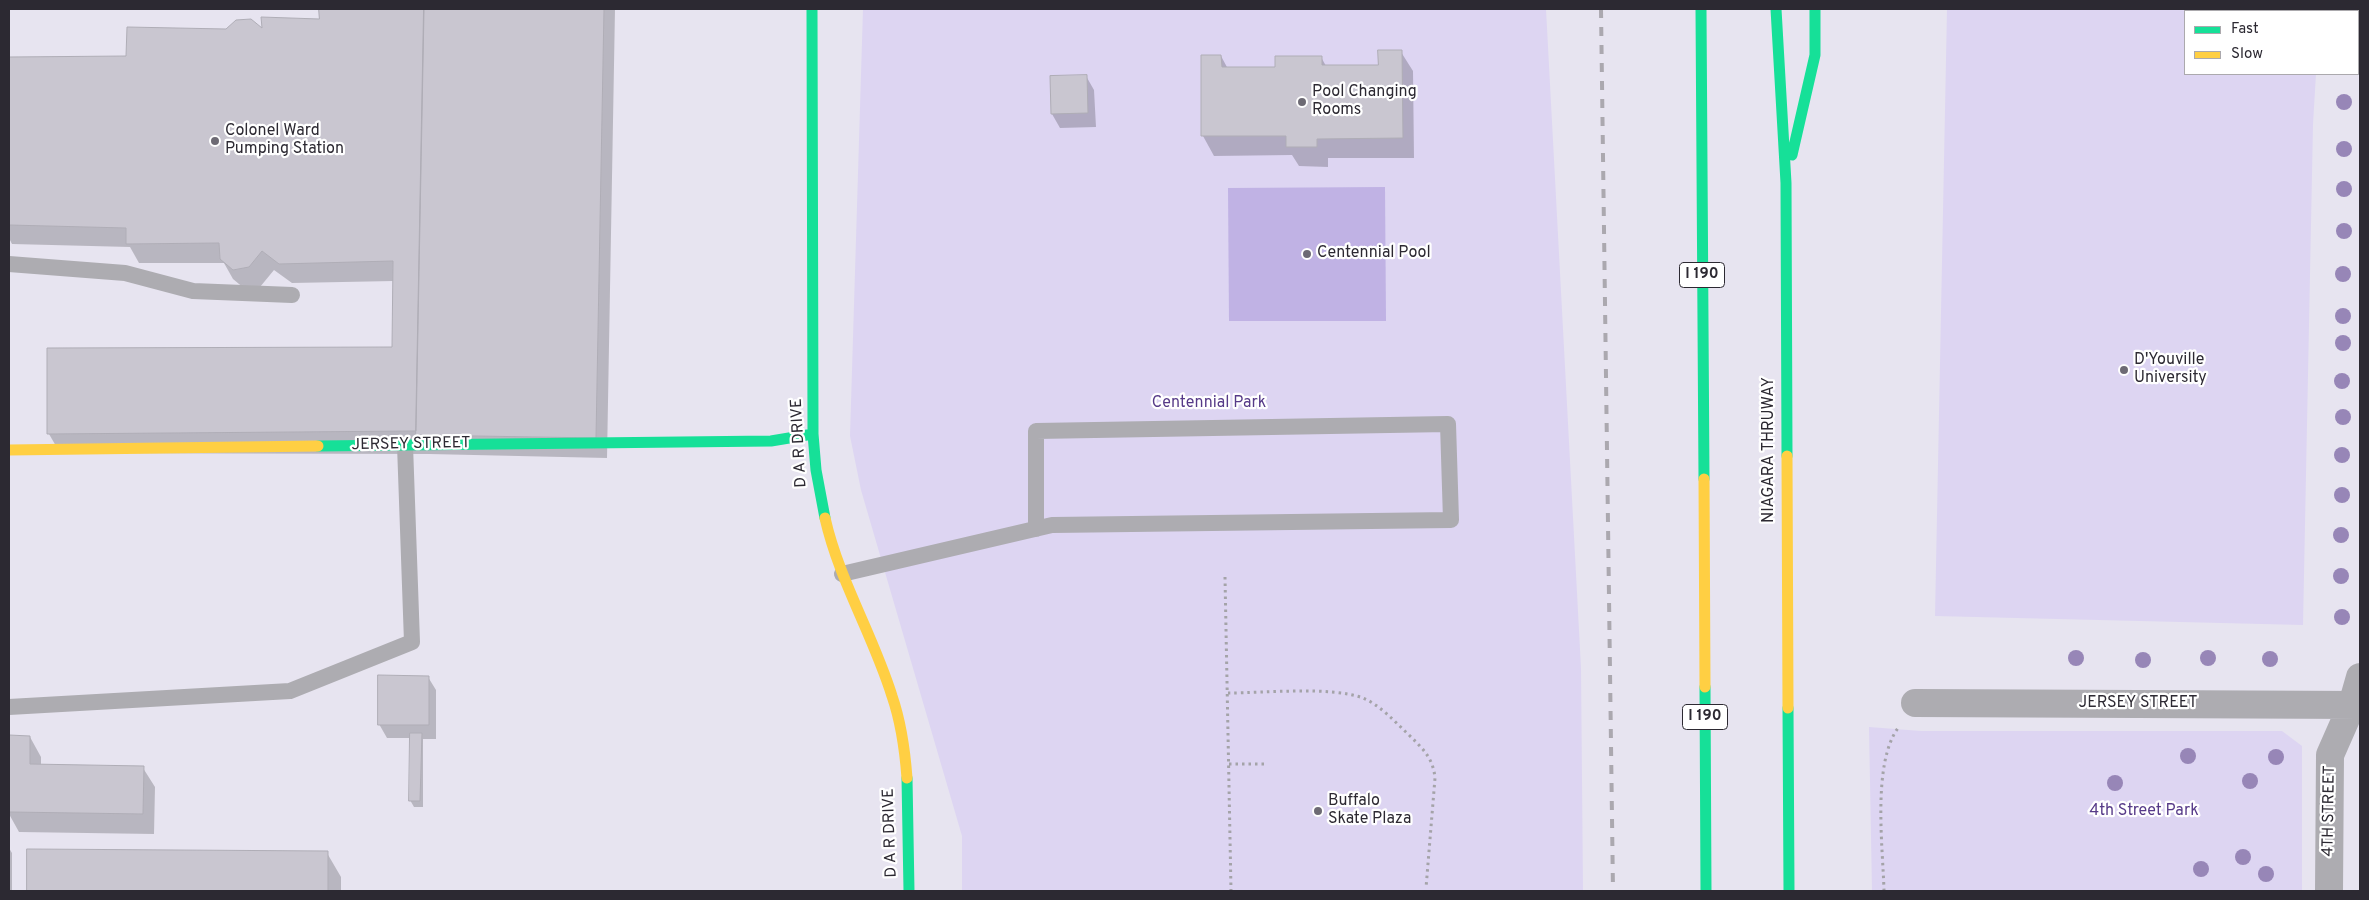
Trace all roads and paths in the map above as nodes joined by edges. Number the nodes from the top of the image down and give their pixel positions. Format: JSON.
{"nodes":[{"id":1,"x":812,"y":9,"type":"edge"},
{"id":2,"x":1701,"y":9,"type":"edge"},
{"id":3,"x":1776,"y":9,"type":"edge"},
{"id":4,"x":1814,"y":9,"type":"edge"},
{"id":5,"x":1786,"y":183,"type":"junction"},
{"id":6,"x":9,"y":264,"type":"edge"},
{"id":7,"x":292,"y":295,"type":"dead end"},
{"id":8,"x":813,"y":434,"type":"junction"},
{"id":9,"x":406,"y":445,"type":"junction"},
{"id":10,"x":9,"y":450,"type":"edge"},
{"id":11,"x":1036,"y":529,"type":"junction"},
{"id":12,"x":842,"y":574,"type":"junction"},
{"id":13,"x":1225,"y":577,"type":"dead end"},
{"id":14,"x":2360,"y":677,"type":"edge"},
{"id":15,"x":1228,"y":693,"type":"junction"},
{"id":16,"x":1915,"y":703,"type":"joint"},
{"id":17,"x":2356,"y":705,"type":"edge"},
{"id":18,"x":9,"y":707,"type":"edge"},
{"id":19,"x":1230,"y":764,"type":"junction"},
{"id":20,"x":1268,"y":764,"type":"dead end"},
{"id":21,"x":1426,"y":888,"type":"dead end"},
{"id":22,"x":909,"y":891,"type":"edge"},
{"id":23,"x":1231,"y":891,"type":"edge"},
{"id":24,"x":1706,"y":891,"type":"edge"},
{"id":25,"x":1789,"y":891,"type":"edge"},
{"id":26,"x":1884,"y":891,"type":"edge"},
{"id":27,"x":2329,"y":891,"type":"edge"}],
"edges":[{"from":1,"to":8,"type":"main road","name":"D A R DRIVE"},
{"from":2,"to":24,"type":"main road","number":"I 190"},
{"from":3,"to":5,"type":"main road","name":"NIAGARA THRUWAY"},
{"from":4,"to":5,"type":"main road"},
{"from":5,"to":25,"type":"main road","name":"NIAGARA THRUWAY"},
{"from":6,"to":7,"type":"lane"},
{"from":8,"to":9,"type":"main road","name":"JERSEY STREET"},
{"from":8,"to":12,"type":"main road","name":"D A R DRIVE"},
{"from":9,"to":10,"type":"main road","name":"JERSEY STREET"},
{"from":9,"to":18,"type":"lane"},
{"from":11,"to":11,"type":"lane"},
{"from":11,"to":12,"type":"lane"},
{"from":12,"to":22,"type":"main road","name":"D A R DRIVE"},
{"from":13,"to":15,"type":"path"},
{"from":14,"to":17,"type":"street","name":"4TH STREET"},
{"from":15,"to":19,"type":"path"},
{"from":15,"to":21,"type":"path"},
{"from":16,"to":17,"type":"street","name":"JERSEY STREET"},
{"from":16,"to":26,"type":"path"},
{"from":17,"to":27,"type":"street","name":"4TH STREET"},
{"from":19,"to":20,"type":"path"},
{"from":19,"to":23,"type":"path"}]}
